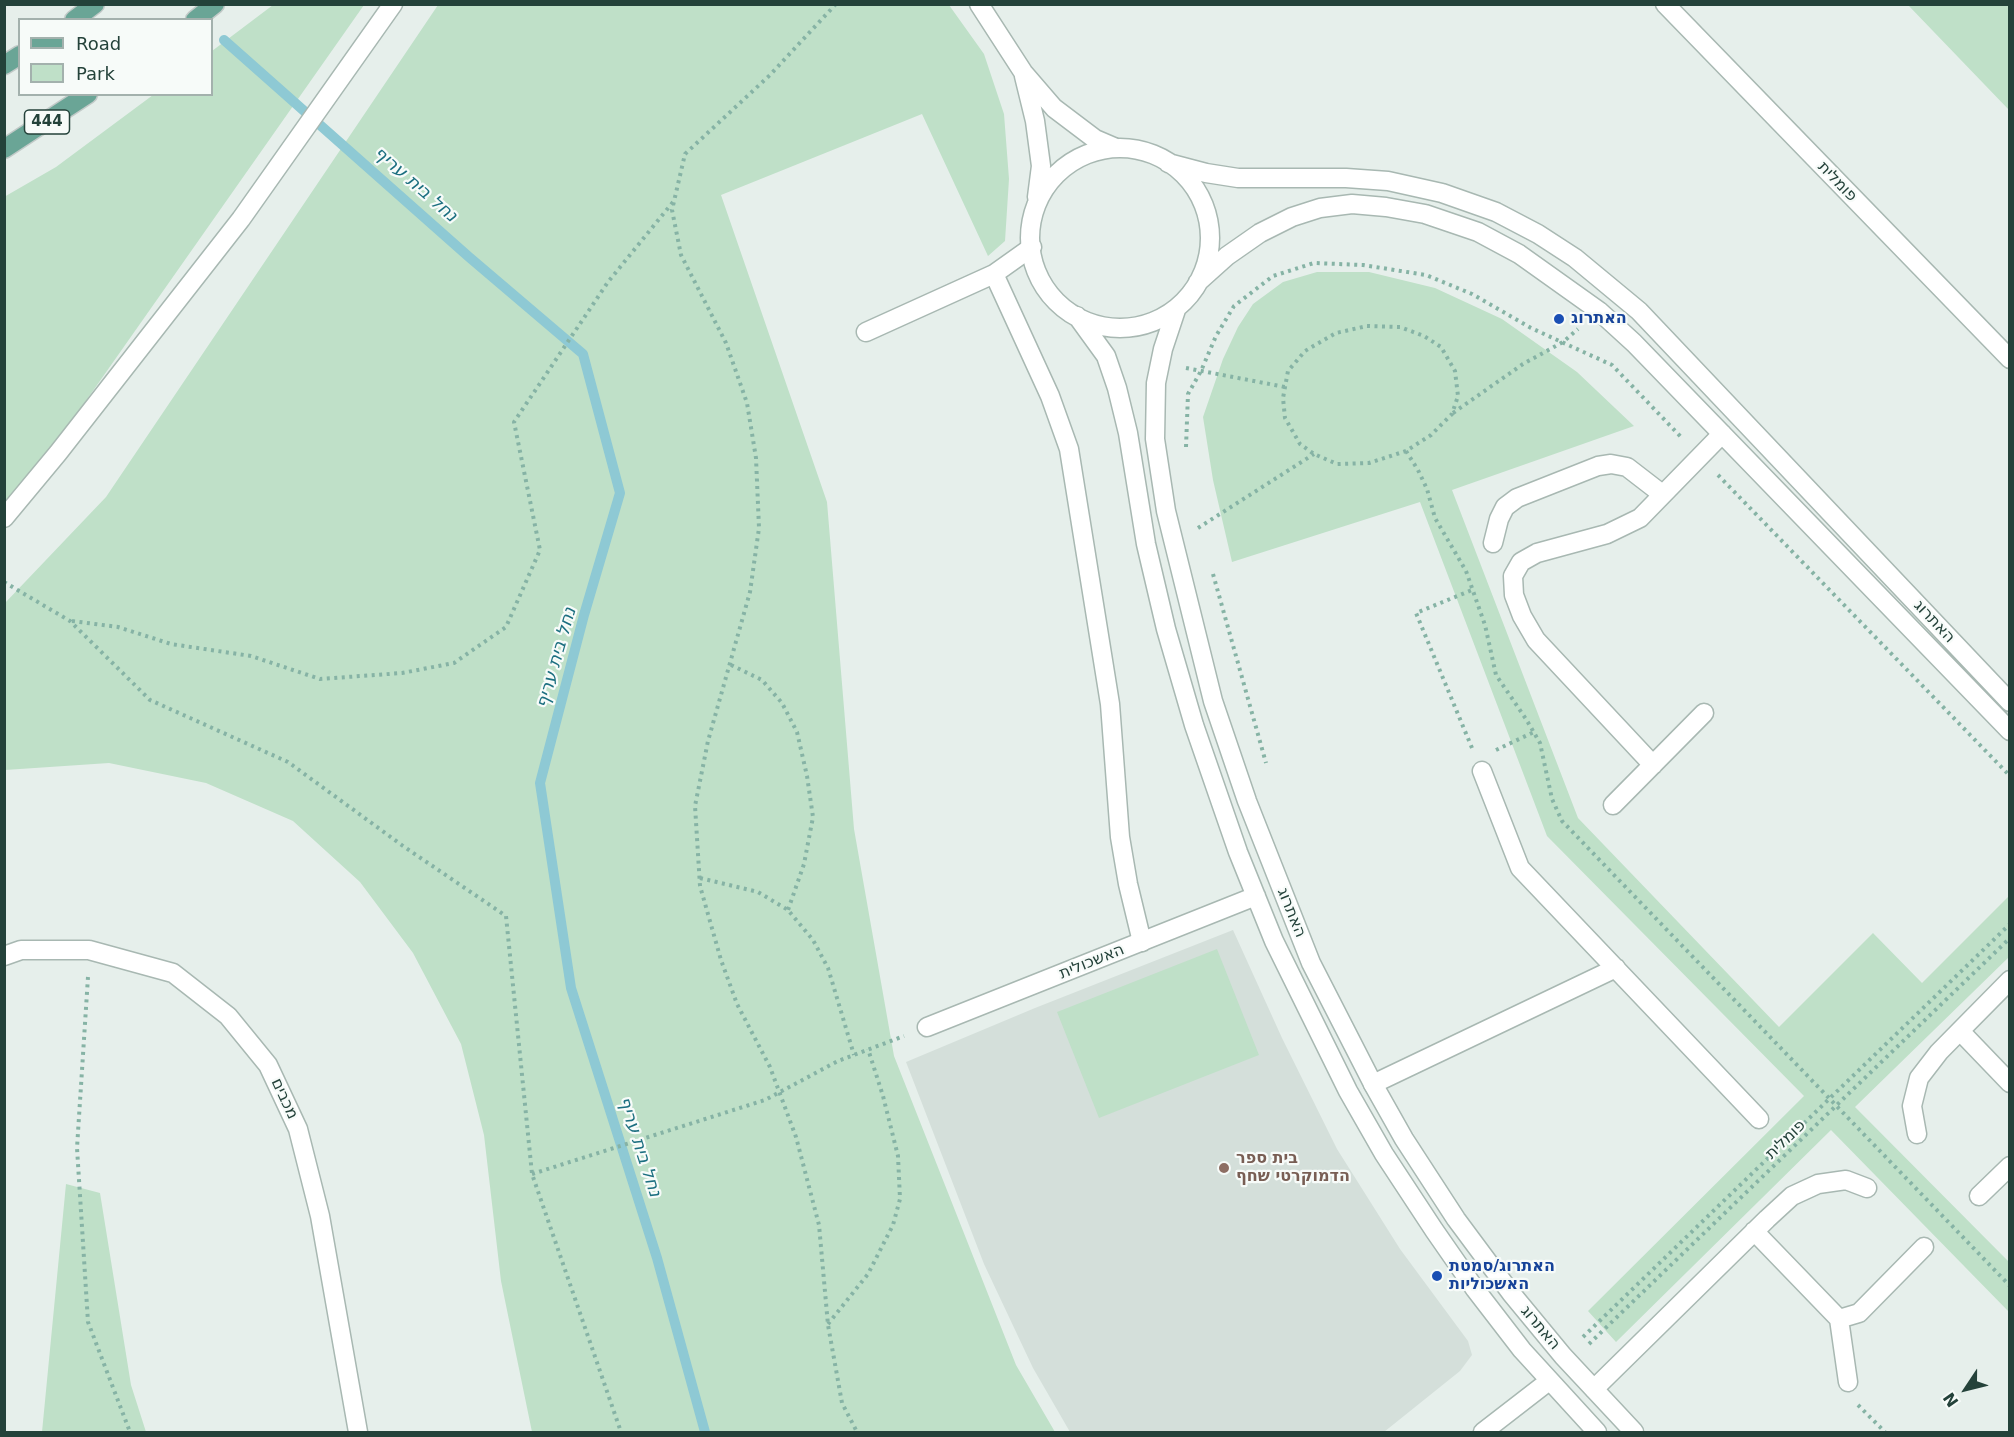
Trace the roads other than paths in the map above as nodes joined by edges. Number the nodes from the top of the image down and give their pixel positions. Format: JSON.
{"nodes":[{"id":1,"x":95,"y":4,"type":"edge"},
{"id":2,"x":215,"y":4,"type":"edge"},
{"id":3,"x":393,"y":4,"type":"edge"},
{"id":4,"x":979,"y":4,"type":"edge"},
{"id":5,"x":1665,"y":4,"type":"edge"},
{"id":6,"x":78,"y":18,"type":"edge"},
{"id":7,"x":198,"y":18,"type":"edge"},
{"id":8,"x":18,"y":56,"type":"edge"},
{"id":9,"x":4,"y":65,"type":"edge"},
{"id":10,"x":1023,"y":72,"type":"junction"},
{"id":11,"x":85,"y":96,"type":"edge"},
{"id":12,"x":1116,"y":148,"type":"junction"},
{"id":13,"x":4,"y":149,"type":"edge"},
{"id":14,"x":1168,"y":163,"type":"junction"},
{"id":15,"x":1036,"y":204,"type":"junction"},
{"id":16,"x":1032,"y":247,"type":"junction"},
{"id":17,"x":994,"y":274,"type":"junction"},
{"id":18,"x":1198,"y":282,"type":"junction"},
{"id":19,"x":1176,"y":310,"type":"junction"},
{"id":20,"x":1077,"y":316,"type":"junction"},
{"id":21,"x":866,"y":332,"type":"dead end"},
{"id":22,"x":2010,"y":359,"type":"edge"},
{"id":23,"x":1722,"y":435,"type":"junction"},
{"id":24,"x":1662,"y":494,"type":"junction"},
{"id":25,"x":4,"y":518,"type":"edge"},
{"id":26,"x":1493,"y":543,"type":"dead end"},
{"id":27,"x":2010,"y":702,"type":"edge"},
{"id":28,"x":1704,"y":713,"type":"dead end"},
{"id":29,"x":2010,"y":731,"type":"edge"},
{"id":30,"x":1479,"y":765,"type":"road end"},
{"id":31,"x":1653,"y":765,"type":"junction"},
{"id":32,"x":1612,"y":805,"type":"dead end"},
{"id":33,"x":1256,"y":896,"type":"junction"},
{"id":34,"x":1142,"y":942,"type":"junction"},
{"id":35,"x":4,"y":956,"type":"edge"},
{"id":36,"x":1616,"y":968,"type":"junction"},
{"id":37,"x":2010,"y":980,"type":"edge"},
{"id":38,"x":927,"y":1027,"type":"road end"},
{"id":39,"x":1960,"y":1030,"type":"junction"},
{"id":40,"x":2010,"y":1083,"type":"edge"},
{"id":41,"x":1373,"y":1084,"type":"junction"},
{"id":42,"x":1759,"y":1119,"type":"dead end"},
{"id":43,"x":1917,"y":1134,"type":"dead end"},
{"id":44,"x":2010,"y":1167,"type":"edge"},
{"id":45,"x":1867,"y":1188,"type":"dead end"},
{"id":46,"x":1979,"y":1196,"type":"dead end"},
{"id":47,"x":1754,"y":1231,"type":"junction"},
{"id":48,"x":1924,"y":1246,"type":"dead end"},
{"id":49,"x":1839,"y":1319,"type":"junction"},
{"id":50,"x":1549,"y":1381,"type":"junction"},
{"id":51,"x":1848,"y":1382,"type":"road end"},
{"id":52,"x":1594,"y":1389,"type":"junction"},
{"id":53,"x":358,"y":1432,"type":"edge"},
{"id":54,"x":1483,"y":1432,"type":"edge"},
{"id":55,"x":1597,"y":1432,"type":"edge"},
{"id":56,"x":1634,"y":1432,"type":"edge"}],
"edges":[{"from":1,"to":6,"type":"main road"},
{"from":2,"to":7,"type":"main road"},
{"from":3,"to":25,"type":"street"},
{"from":4,"to":10,"type":"street"},
{"from":5,"to":22,"type":"street","name":"פומלית"},
{"from":8,"to":9,"type":"main road"},
{"from":10,"to":12,"type":"street"},
{"from":10,"to":15,"type":"street"},
{"from":11,"to":13,"type":"main road","number":"444"},
{"from":12,"to":14,"type":"street"},
{"from":12,"to":15,"type":"street"},
{"from":14,"to":18,"type":"street"},
{"from":14,"to":27,"type":"street","name":"האתרוג"},
{"from":15,"to":16,"type":"street"},
{"from":16,"to":17,"type":"street"},
{"from":16,"to":20,"type":"street"},
{"from":17,"to":21,"type":"street"},
{"from":17,"to":34,"type":"street"},
{"from":18,"to":19,"type":"street"},
{"from":18,"to":23,"type":"street","name":"האתרוג"},
{"from":19,"to":20,"type":"street"},
{"from":19,"to":41,"type":"street","name":"האתרוג"},
{"from":20,"to":33,"type":"street","name":"האתרוג"},
{"from":23,"to":24,"type":"street"},
{"from":23,"to":29,"type":"street","name":"האתרוג"},
{"from":24,"to":26,"type":"street"},
{"from":24,"to":31,"type":"street"},
{"from":28,"to":31,"type":"street"},
{"from":30,"to":36,"type":"street"},
{"from":31,"to":32,"type":"street"},
{"from":33,"to":34,"type":"street","name":"האשכולית"},
{"from":33,"to":50,"type":"street","name":"האתרוג"},
{"from":34,"to":38,"type":"street","name":"האשכולית"},
{"from":35,"to":53,"type":"street","name":"מכבים"},
{"from":36,"to":41,"type":"street"},
{"from":36,"to":42,"type":"street"},
{"from":37,"to":39,"type":"street"},
{"from":39,"to":40,"type":"street"},
{"from":39,"to":43,"type":"street"},
{"from":41,"to":52,"type":"street","name":"האתרוג"},
{"from":44,"to":46,"type":"street"},
{"from":45,"to":47,"type":"street"},
{"from":47,"to":49,"type":"street"},
{"from":47,"to":52,"type":"street"},
{"from":48,"to":49,"type":"street"},
{"from":49,"to":51,"type":"street"},
{"from":50,"to":54,"type":"street"},
{"from":50,"to":55,"type":"street","name":"האתרוג"},
{"from":52,"to":56,"type":"street","name":"האתרוג"}]}
